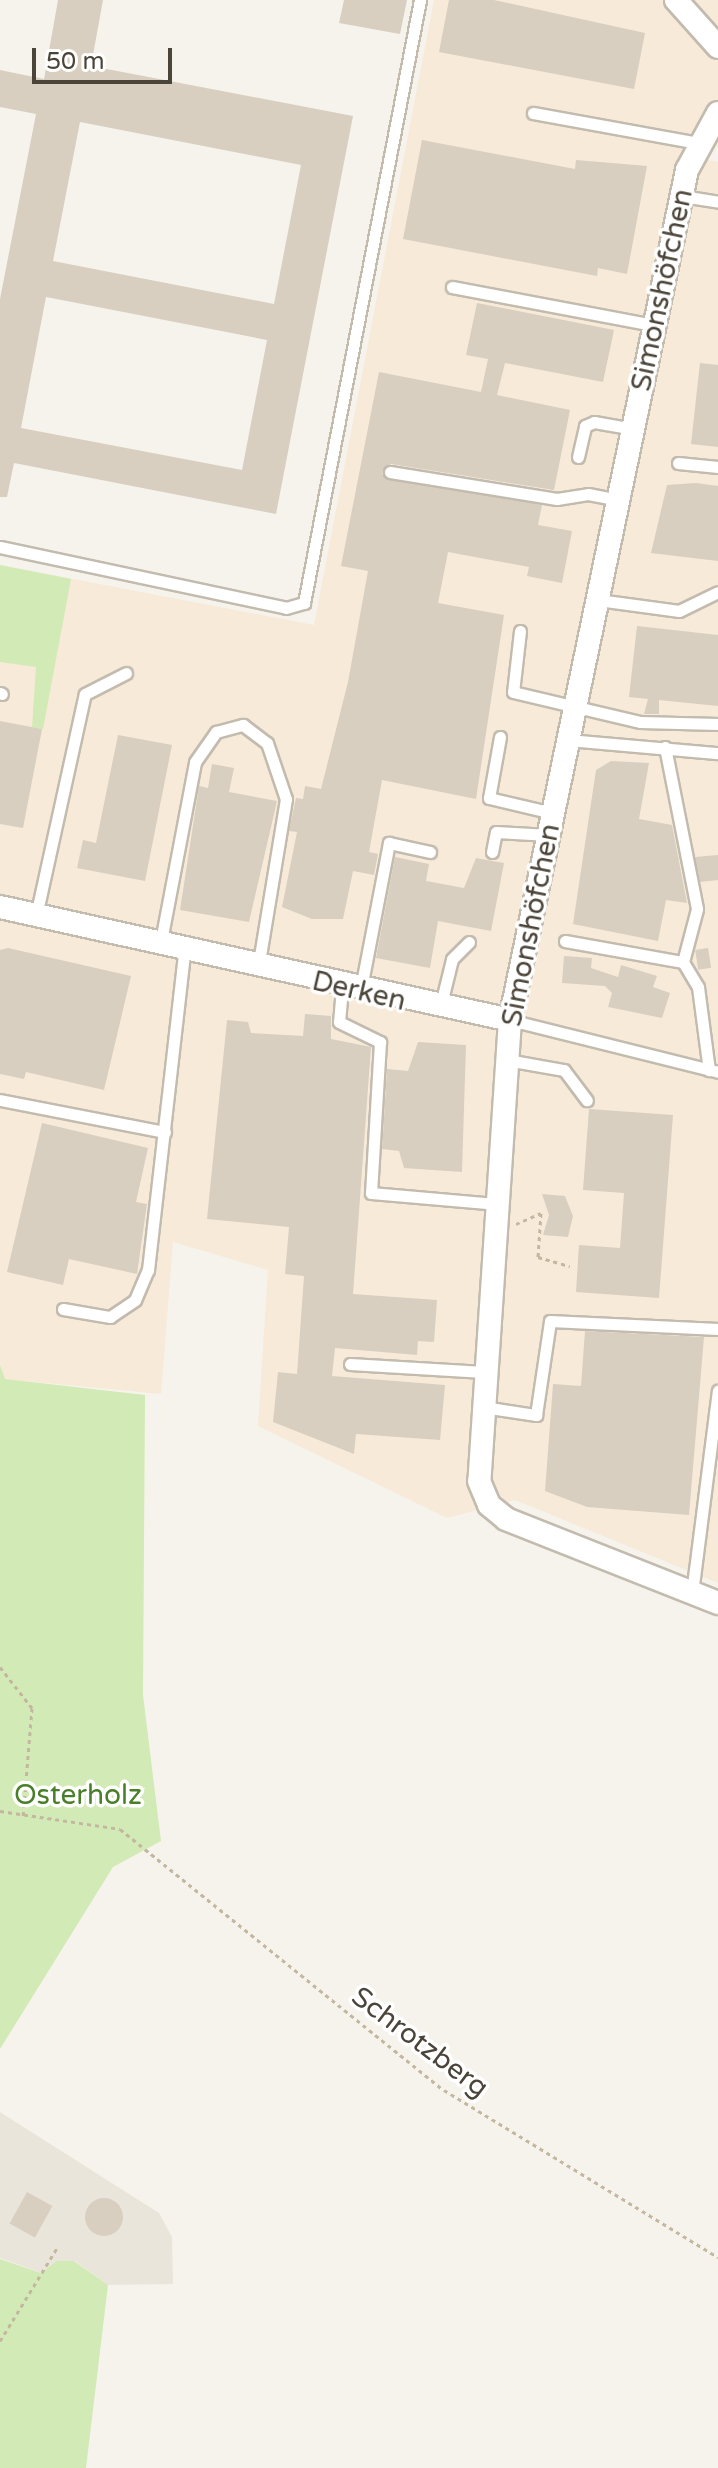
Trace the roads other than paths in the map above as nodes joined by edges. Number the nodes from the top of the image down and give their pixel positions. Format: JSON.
{"nodes":[{"id":1,"x":420,"y":0,"type":"edge"},
{"id":2,"x":676,"y":0,"type":"edge"},
{"id":3,"x":718,"y":47,"type":"edge"},
{"id":4,"x":533,"y":113,"type":"dead end"},
{"id":5,"x":718,"y":113,"type":"edge"},
{"id":6,"x":698,"y":143,"type":"junction"},
{"id":7,"x":682,"y":196,"type":"junction"},
{"id":8,"x":718,"y":202,"type":"edge"},
{"id":9,"x":452,"y":287,"type":"dead end"},
{"id":10,"x":654,"y":325,"type":"junction"},
{"id":11,"x":633,"y":429,"type":"junction"},
{"id":12,"x":578,"y":457,"type":"dead end"},
{"id":13,"x":678,"y":463,"type":"dead end"},
{"id":14,"x":718,"y":467,"type":"edge"},
{"id":15,"x":390,"y":472,"type":"dead end"},
{"id":16,"x":618,"y":500,"type":"junction"},
{"id":17,"x":0,"y":547,"type":"edge"},
{"id":18,"x":718,"y":592,"type":"edge"},
{"id":19,"x":598,"y":600,"type":"junction"},
{"id":20,"x":520,"y":631,"type":"dead end"},
{"id":21,"x":126,"y":673,"type":"dead end"},
{"id":22,"x":576,"y":705,"type":"junction"},
{"id":23,"x":718,"y":724,"type":"edge"},
{"id":24,"x":500,"y":737,"type":"dead end"},
{"id":25,"x":568,"y":740,"type":"junction"},
{"id":26,"x":665,"y":747,"type":"junction"},
{"id":27,"x":718,"y":753,"type":"edge"},
{"id":28,"x":551,"y":824,"type":"junction"},
{"id":29,"x":430,"y":852,"type":"dead end"},
{"id":30,"x":492,"y":852,"type":"dead end"},
{"id":31,"x":0,"y":907,"type":"edge"},
{"id":32,"x":36,"y":916,"type":"junction"},
{"id":33,"x":565,"y":941,"type":"dead end"},
{"id":34,"x":469,"y":942,"type":"dead end"},
{"id":35,"x":160,"y":947,"type":"junction"},
{"id":36,"x":184,"y":952,"type":"junction"},
{"id":37,"x":683,"y":962,"type":"junction"},
{"id":38,"x":258,"y":968,"type":"junction"},
{"id":39,"x":351,"y":990,"type":"junction"},
{"id":40,"x":440,"y":1008,"type":"junction"},
{"id":41,"x":510,"y":1020,"type":"junction"},
{"id":42,"x":507,"y":1060,"type":"junction"},
{"id":43,"x":714,"y":1071,"type":"edge"},
{"id":44,"x":0,"y":1100,"type":"edge"},
{"id":45,"x":587,"y":1100,"type":"dead end"},
{"id":46,"x":165,"y":1132,"type":"junction"},
{"id":47,"x":496,"y":1204,"type":"junction"},
{"id":48,"x":63,"y":1309,"type":"dead end"},
{"id":49,"x":718,"y":1329,"type":"edge"},
{"id":50,"x":350,"y":1364,"type":"dead end"},
{"id":51,"x":484,"y":1372,"type":"junction"},
{"id":52,"x":718,"y":1391,"type":"edge"},
{"id":53,"x":483,"y":1406,"type":"junction"},
{"id":54,"x":692,"y":1593,"type":"junction"},
{"id":55,"x":718,"y":1603,"type":"edge"}],
"edges":[{"from":1,"to":17,"type":"lane"},
{"from":2,"to":3,"type":"street"},
{"from":4,"to":6,"type":"lane"},
{"from":5,"to":6,"type":"street","name":"Simonshöfchen"},
{"from":6,"to":7,"type":"street","name":"Simonshöfchen"},
{"from":7,"to":8,"type":"lane"},
{"from":7,"to":10,"type":"street","name":"Simonshöfchen"},
{"from":9,"to":10,"type":"lane"},
{"from":10,"to":11,"type":"street","name":"Simonshöfchen"},
{"from":11,"to":12,"type":"lane"},
{"from":11,"to":16,"type":"street","name":"Simonshöfchen"},
{"from":13,"to":14,"type":"lane"},
{"from":15,"to":16,"type":"lane"},
{"from":16,"to":19,"type":"street","name":"Simonshöfchen"},
{"from":18,"to":19,"type":"lane"},
{"from":19,"to":22,"type":"street","name":"Simonshöfchen"},
{"from":20,"to":22,"type":"lane"},
{"from":21,"to":32,"type":"lane"},
{"from":22,"to":23,"type":"lane"},
{"from":22,"to":25,"type":"street","name":"Simonshöfchen"},
{"from":24,"to":28,"type":"lane"},
{"from":25,"to":26,"type":"lane"},
{"from":25,"to":28,"type":"street","name":"Simonshöfchen"},
{"from":26,"to":27,"type":"lane"},
{"from":26,"to":37,"type":"lane"},
{"from":28,"to":30,"type":"lane"},
{"from":28,"to":41,"type":"street","name":"Simonshöfchen"},
{"from":29,"to":39,"type":"lane"},
{"from":31,"to":32,"type":"street","name":"Derken"},
{"from":32,"to":35,"type":"street","name":"Derken"},
{"from":33,"to":37,"type":"lane"},
{"from":34,"to":40,"type":"lane"},
{"from":35,"to":36,"type":"street","name":"Derken"},
{"from":35,"to":38,"type":"lane"},
{"from":36,"to":38,"type":"street","name":"Derken"},
{"from":36,"to":46,"type":"lane"},
{"from":37,"to":43,"type":"lane"},
{"from":38,"to":39,"type":"street","name":"Derken"},
{"from":39,"to":40,"type":"street","name":"Derken"},
{"from":39,"to":47,"type":"lane"},
{"from":40,"to":41,"type":"street","name":"Derken"},
{"from":41,"to":42,"type":"street","name":"Simonshöfchen"},
{"from":41,"to":43,"type":"lane","name":"Derken"},
{"from":42,"to":45,"type":"lane"},
{"from":42,"to":47,"type":"street","name":"Simonshöfchen"},
{"from":44,"to":46,"type":"lane"},
{"from":46,"to":48,"type":"lane"},
{"from":47,"to":51,"type":"street","name":"Simonshöfchen"},
{"from":49,"to":53,"type":"lane"},
{"from":50,"to":51,"type":"lane"},
{"from":51,"to":53,"type":"street","name":"Simonshöfchen"},
{"from":52,"to":54,"type":"lane"},
{"from":53,"to":54,"type":"street","name":"Simonshöfchen"},
{"from":54,"to":55,"type":"street","name":"Simonshöfchen"}]}
